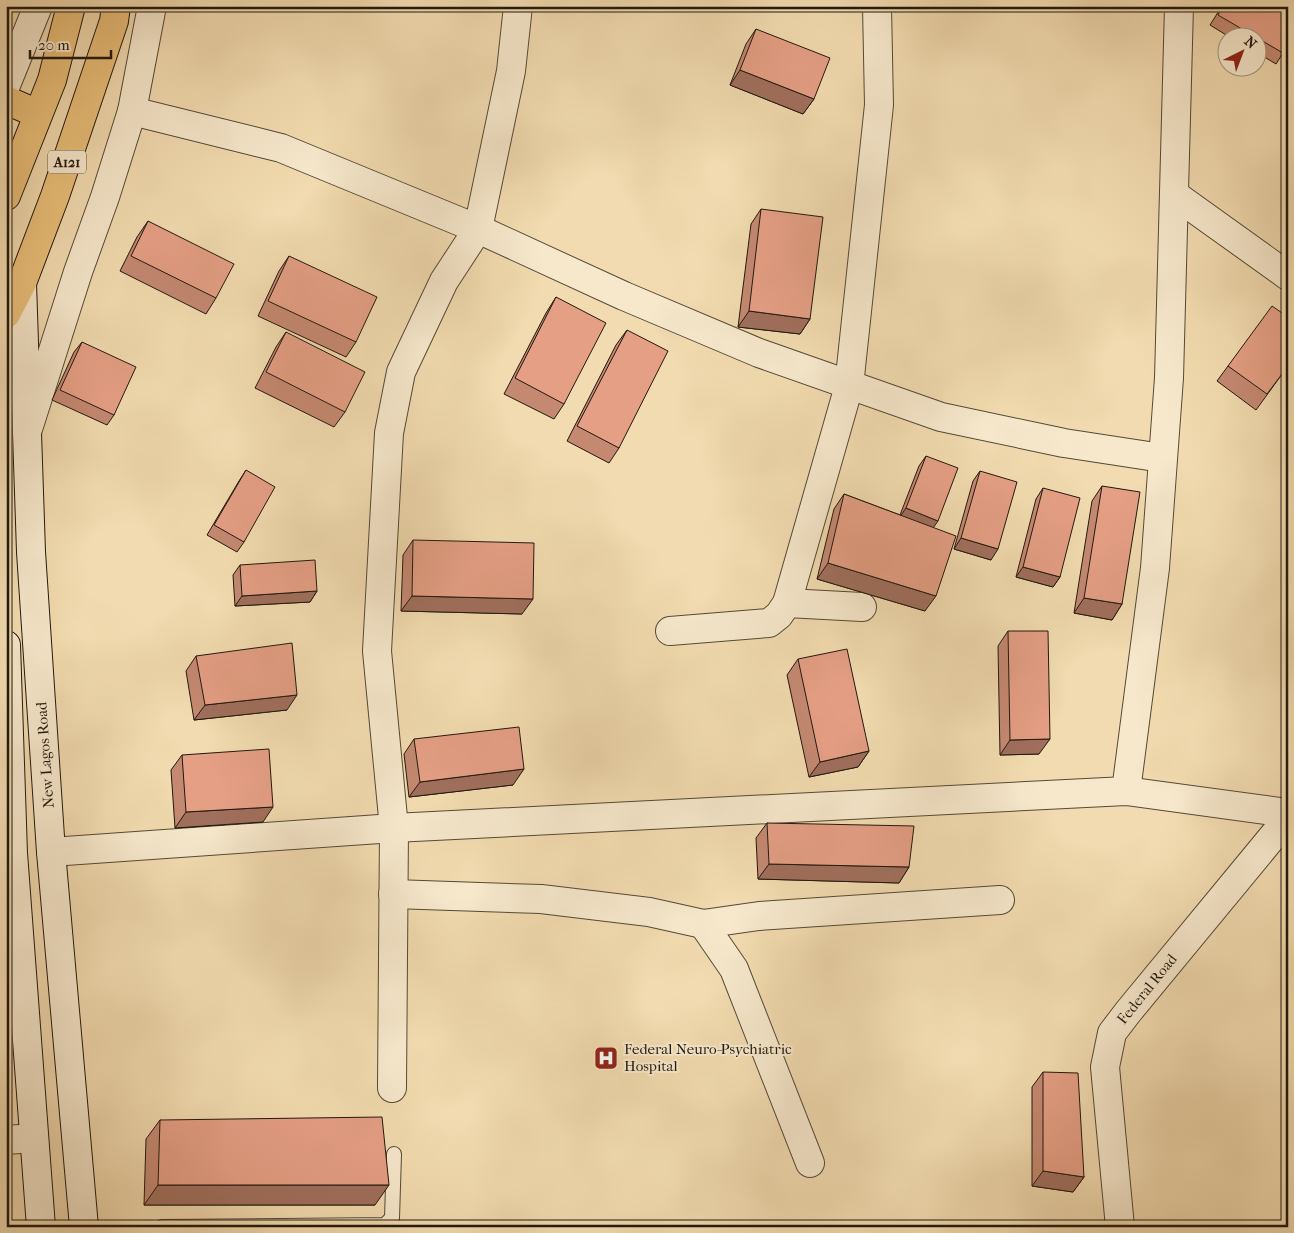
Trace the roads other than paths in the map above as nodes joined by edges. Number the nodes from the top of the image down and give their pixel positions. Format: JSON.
{"nodes":[{"id":1,"x":38,"y":6,"type":"edge"},
{"id":2,"x":71,"y":6,"type":"edge"},
{"id":3,"x":116,"y":6,"type":"edge"},
{"id":4,"x":152,"y":6,"type":"edge"},
{"id":5,"x":518,"y":6,"type":"edge"},
{"id":6,"x":877,"y":6,"type":"edge"},
{"id":7,"x":1180,"y":6,"type":"edge"},
{"id":8,"x":6,"y":85,"type":"edge"},
{"id":9,"x":6,"y":100,"type":"edge"},
{"id":10,"x":132,"y":111,"type":"junction"},
{"id":11,"x":38,"y":114,"type":"junction"},
{"id":12,"x":1175,"y":195,"type":"junction"},
{"id":13,"x":6,"y":196,"type":"edge"},
{"id":14,"x":478,"y":229,"type":"junction"},
{"id":15,"x":1288,"y":276,"type":"edge"},
{"id":16,"x":22,"y":283,"type":"junction"},
{"id":17,"x":6,"y":314,"type":"edge"},
{"id":18,"x":849,"y":386,"type":"junction"},
{"id":19,"x":26,"y":432,"type":"junction"},
{"id":20,"x":1162,"y":458,"type":"junction"},
{"id":21,"x":787,"y":602,"type":"junction"},
{"id":22,"x":862,"y":607,"type":"dead end"},
{"id":23,"x":670,"y":631,"type":"dead end"},
{"id":24,"x":6,"y":645,"type":"edge"},
{"id":25,"x":1126,"y":791,"type":"junction"},
{"id":26,"x":1288,"y":813,"type":"edge"},
{"id":27,"x":1288,"y":818,"type":"edge"},
{"id":28,"x":394,"y":828,"type":"junction"},
{"id":29,"x":51,"y":852,"type":"junction"},
{"id":30,"x":393,"y":894,"type":"junction"},
{"id":31,"x":1000,"y":900,"type":"dead end"},
{"id":32,"x":702,"y":924,"type":"junction"},
{"id":33,"x":392,"y":1088,"type":"dead end"},
{"id":34,"x":34,"y":1138,"type":"junction"},
{"id":35,"x":6,"y":1140,"type":"edge"},
{"id":36,"x":394,"y":1154,"type":"dead end"},
{"id":37,"x":810,"y":1163,"type":"dead end"},
{"id":38,"x":41,"y":1227,"type":"edge"},
{"id":39,"x":84,"y":1227,"type":"edge"},
{"id":40,"x":162,"y":1227,"type":"edge"},
{"id":41,"x":1120,"y":1227,"type":"edge"}],
"edges":[{"from":1,"to":8,"type":"street"},
{"from":2,"to":11,"type":"highway"},
{"from":3,"to":16,"type":"highway","number":"A121"},
{"from":4,"to":10,"type":"street"},
{"from":5,"to":14,"type":"street"},
{"from":6,"to":18,"type":"street"},
{"from":7,"to":12,"type":"street"},
{"from":9,"to":11,"type":"highway"},
{"from":10,"to":14,"type":"street"},
{"from":10,"to":19,"type":"street"},
{"from":11,"to":13,"type":"highway"},
{"from":12,"to":15,"type":"street"},
{"from":12,"to":20,"type":"street"},
{"from":14,"to":18,"type":"street"},
{"from":14,"to":28,"type":"street"},
{"from":16,"to":17,"type":"highway","number":"A121"},
{"from":16,"to":19,"type":"street","name":"New Lagos Road"},
{"from":18,"to":20,"type":"street"},
{"from":18,"to":21,"type":"street"},
{"from":19,"to":29,"type":"street","name":"New Lagos Road"},
{"from":20,"to":25,"type":"street"},
{"from":21,"to":22,"type":"street"},
{"from":21,"to":23,"type":"street"},
{"from":24,"to":34,"type":"street"},
{"from":25,"to":26,"type":"street"},
{"from":25,"to":28,"type":"street"},
{"from":27,"to":41,"type":"street","name":"Federal Road"},
{"from":28,"to":29,"type":"street"},
{"from":28,"to":30,"type":"street"},
{"from":29,"to":39,"type":"street","name":"New Lagos Road"},
{"from":30,"to":32,"type":"street"},
{"from":30,"to":33,"type":"street"},
{"from":31,"to":32,"type":"street"},
{"from":32,"to":37,"type":"street"},
{"from":34,"to":35,"type":"street"},
{"from":34,"to":38,"type":"street"},
{"from":36,"to":40,"type":"lane"}]}
